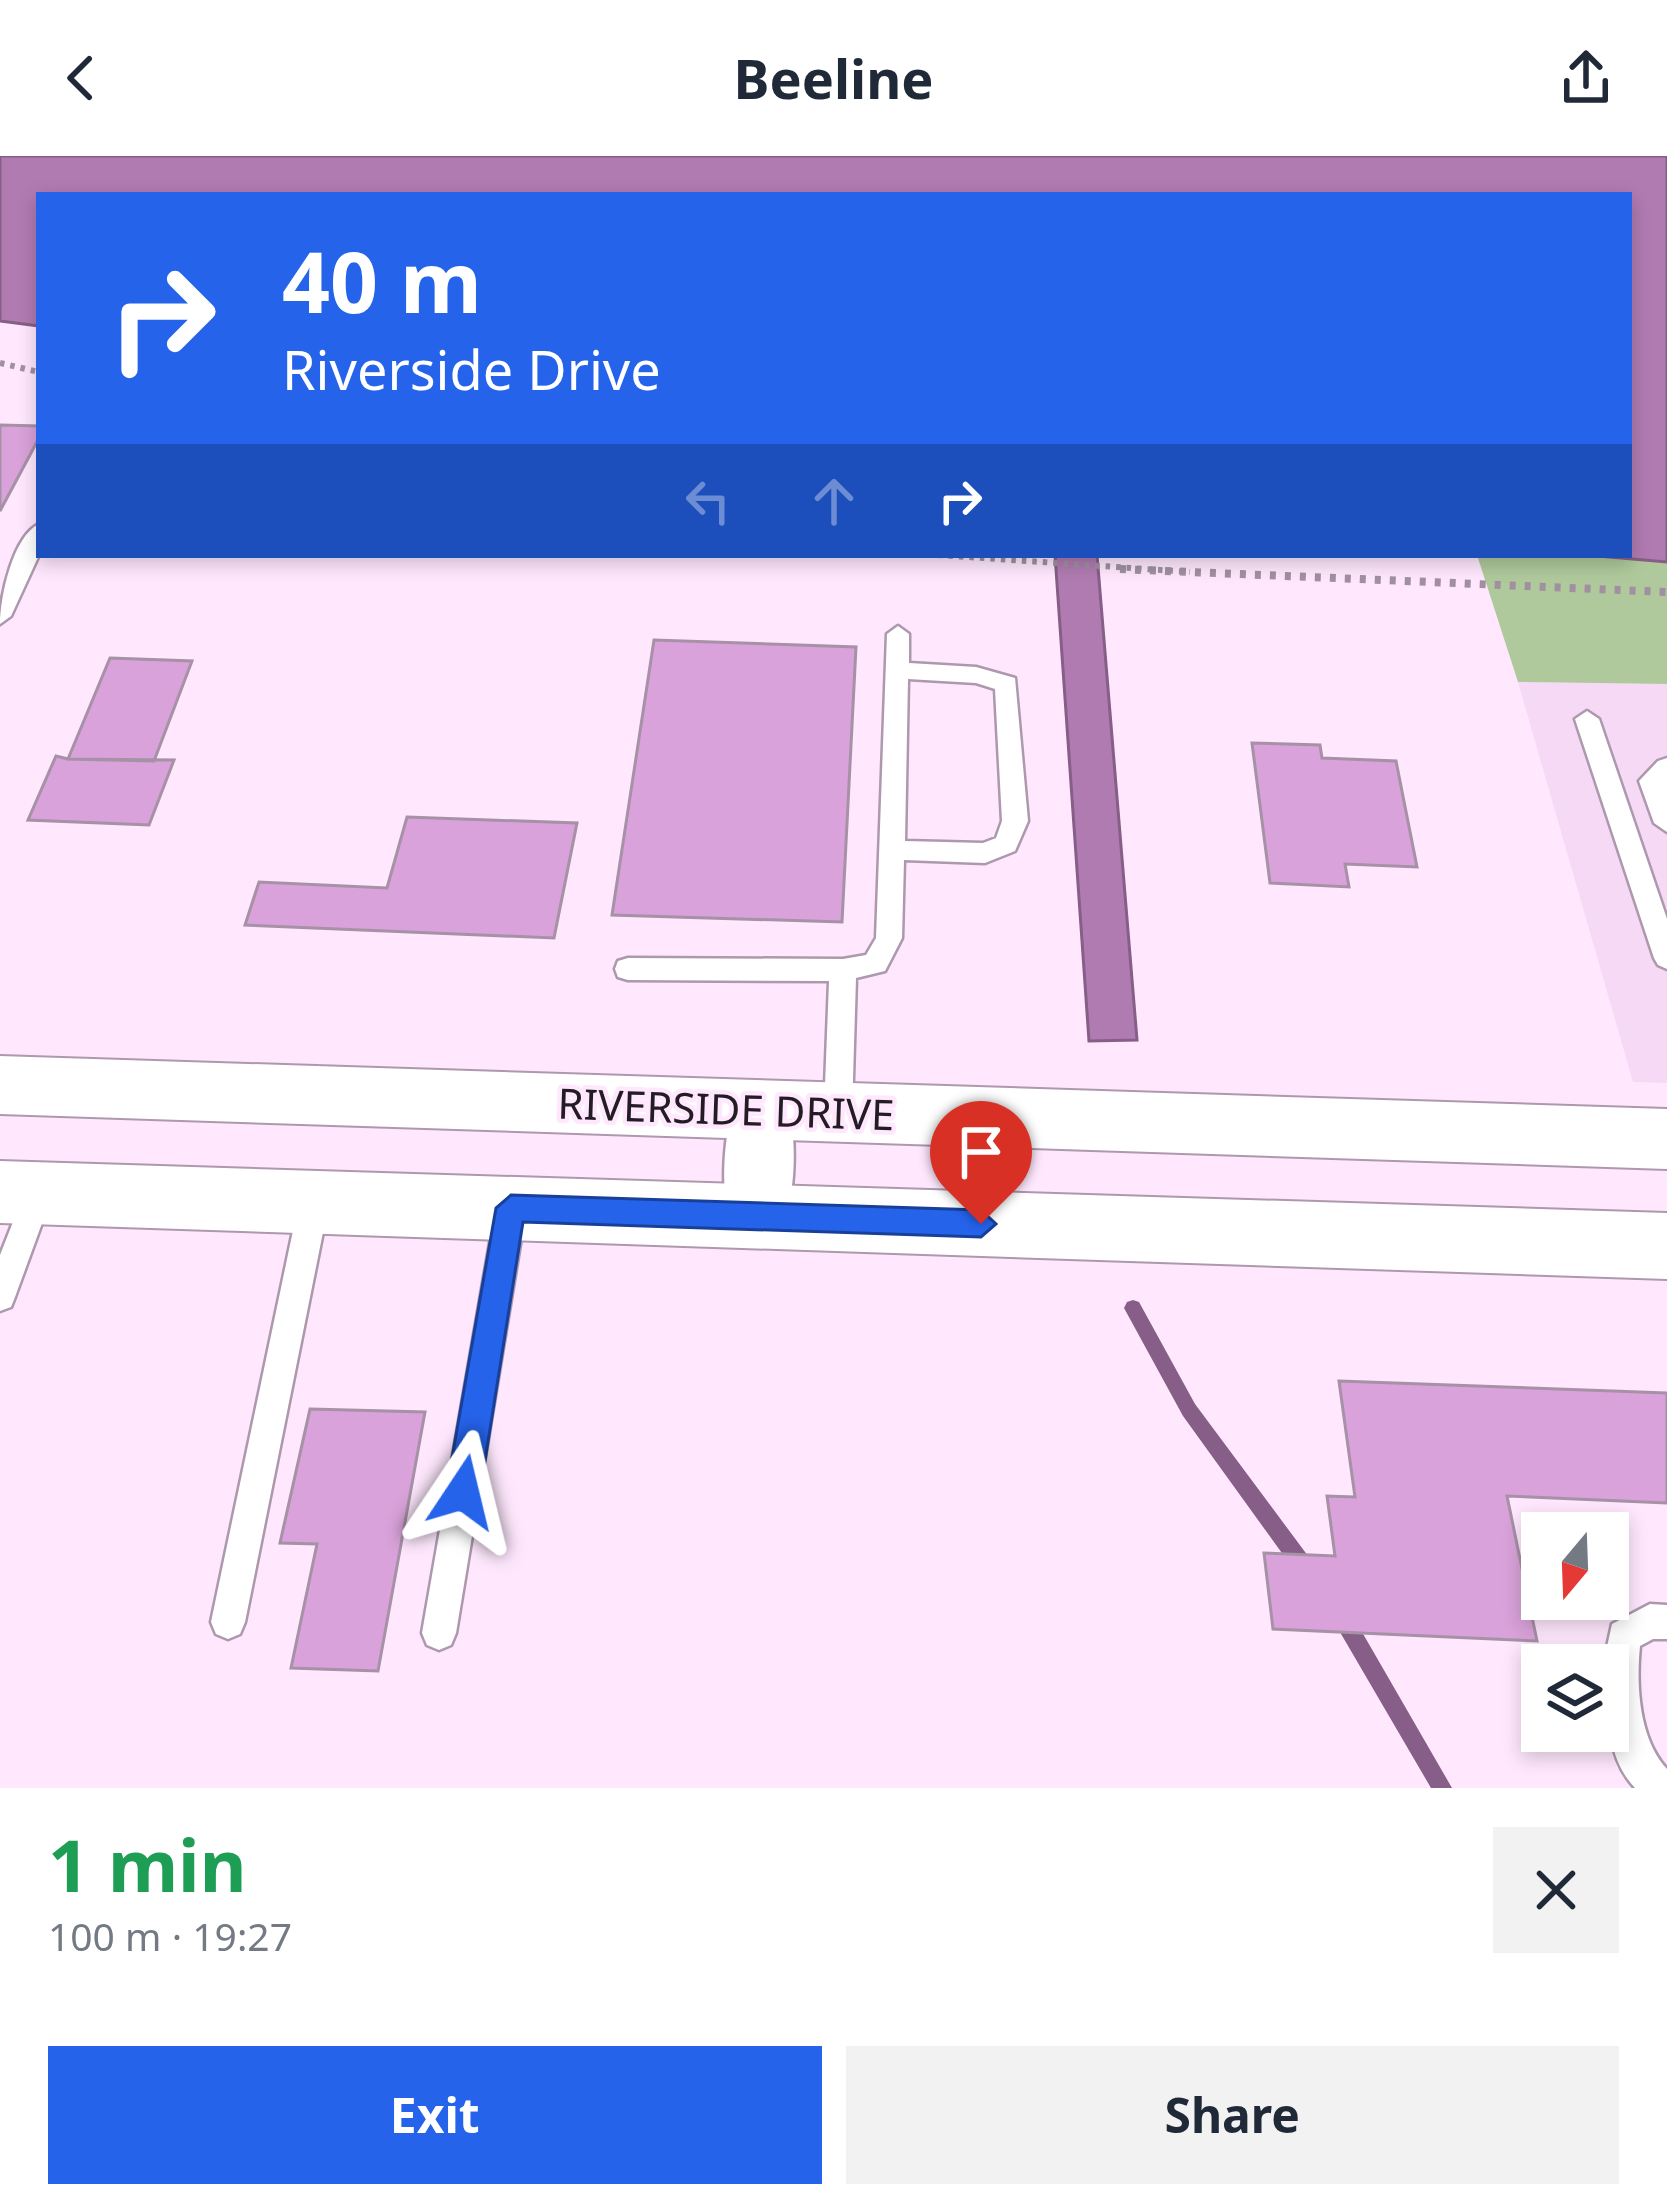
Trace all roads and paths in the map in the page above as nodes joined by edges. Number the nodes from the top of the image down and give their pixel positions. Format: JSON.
{"nodes":[{"id":1,"x":0,"y":363,"type":"edge"},
{"id":2,"x":36,"y":370,"type":"edge"},
{"id":3,"x":36,"y":538,"type":"edge"},
{"id":4,"x":963,"y":558,"type":"edge"},
{"id":5,"x":1667,"y":592,"type":"edge"},
{"id":6,"x":0,"y":616,"type":"edge"},
{"id":7,"x":898,"y":634,"type":"dead end"},
{"id":8,"x":897,"y":670,"type":"junction"},
{"id":9,"x":1587,"y":719,"type":"dead end"},
{"id":10,"x":1667,"y":767,"type":"edge"},
{"id":11,"x":1667,"y":823,"type":"edge"},
{"id":12,"x":892,"y":850,"type":"junction"},
{"id":13,"x":1659,"y":908,"type":"edge"},
{"id":14,"x":1667,"y":958,"type":"edge"},
{"id":15,"x":628,"y":969,"type":"dead end"},
{"id":16,"x":843,"y":970,"type":"junction"},
{"id":17,"x":0,"y":1085,"type":"edge"},
{"id":18,"x":761,"y":1110,"type":"junction"},
{"id":19,"x":838,"y":1112,"type":"junction"},
{"id":20,"x":1667,"y":1139,"type":"edge"},
{"id":21,"x":19,"y":1192,"type":"edge"},
{"id":22,"x":314,"y":1202,"type":"junction"},
{"id":23,"x":511,"y":1208,"type":"junction"},
{"id":24,"x":757,"y":1216,"type":"junction"},
{"id":25,"x":1667,"y":1246,"type":"edge"},
{"id":26,"x":0,"y":1297,"type":"edge"},
{"id":27,"x":228,"y":1622,"type":"dead end"},
{"id":28,"x":1667,"y":1622,"type":"edge"},
{"id":29,"x":439,"y":1633,"type":"dead end"},
{"id":30,"x":1660,"y":1788,"type":"edge"}],
"edges":[{"from":1,"to":2,"type":"path"},
{"from":3,"to":6,"type":"lane"},
{"from":4,"to":5,"type":"path"},
{"from":7,"to":8,"type":"lane"},
{"from":8,"to":12,"type":"lane"},
{"from":8,"to":12,"type":"lane"},
{"from":9,"to":13,"type":"lane"},
{"from":10,"to":11,"type":"lane"},
{"from":12,"to":16,"type":"lane"},
{"from":13,"to":14,"type":"lane"},
{"from":15,"to":16,"type":"lane"},
{"from":16,"to":19,"type":"lane"},
{"from":17,"to":18,"type":"main road","name":"RIVERSIDE DRIVE"},
{"from":18,"to":19,"type":"main road","name":"RIVERSIDE DRIVE"},
{"from":18,"to":24,"type":"street"},
{"from":19,"to":20,"type":"main road","name":"RIVERSIDE DRIVE"},
{"from":21,"to":22,"type":"main road"},
{"from":21,"to":26,"type":"lane"},
{"from":22,"to":23,"type":"main road"},
{"from":22,"to":27,"type":"lane"},
{"from":23,"to":24,"type":"main road"},
{"from":23,"to":29,"type":"lane"},
{"from":24,"to":25,"type":"main road"},
{"from":28,"to":30,"type":"lane"}]}
